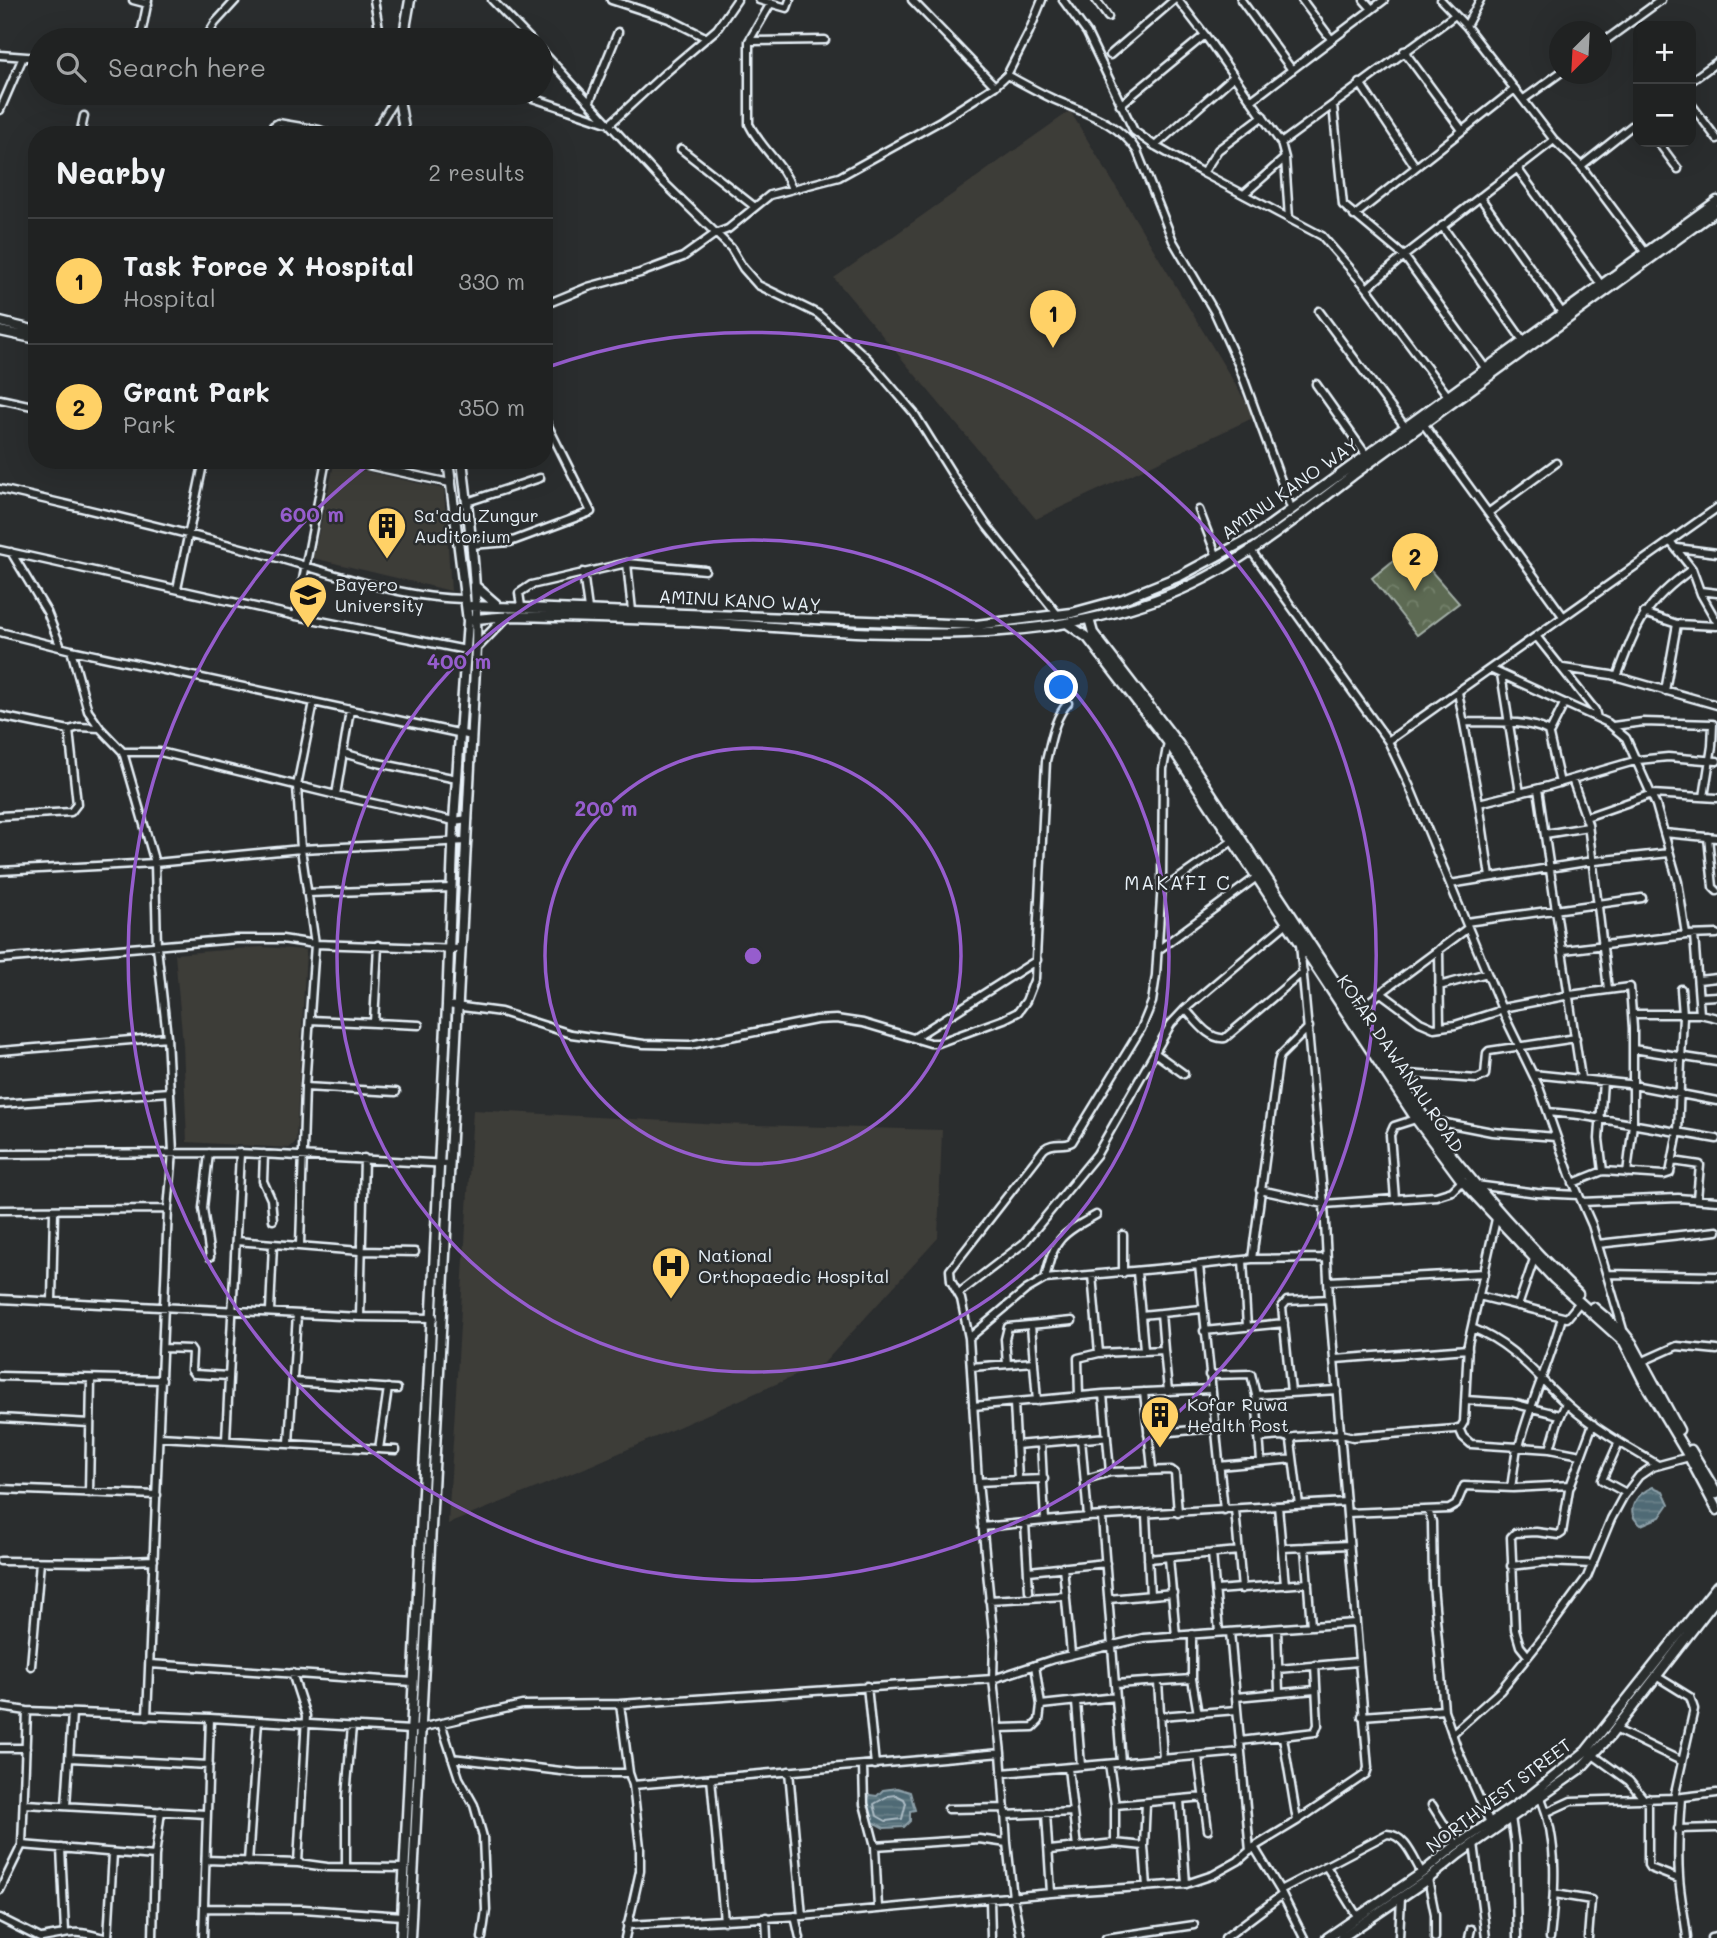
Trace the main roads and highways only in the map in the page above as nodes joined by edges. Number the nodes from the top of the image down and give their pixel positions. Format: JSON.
{"nodes":[{"id":1,"x":410,"y":0,"type":"edge"},
{"id":2,"x":405,"y":28,"type":"edge"},
{"id":3,"x":400,"y":105,"type":"edge"},
{"id":4,"x":404,"y":126,"type":"edge"},
{"id":5,"x":1717,"y":201,"type":"edge"},
{"id":6,"x":1717,"y":210,"type":"edge"},
{"id":7,"x":0,"y":322,"type":"edge"},
{"id":8,"x":28,"y":329,"type":"edge"},
{"id":9,"x":0,"y":331,"type":"edge"},
{"id":10,"x":28,"y":338,"type":"edge"},
{"id":11,"x":1421,"y":421,"type":"junction"},
{"id":12,"x":449,"y":469,"type":"edge"},
{"id":13,"x":463,"y":469,"type":"edge"},
{"id":14,"x":1214,"y":559,"type":"junction"},
{"id":15,"x":1215,"y":572,"type":"junction"},
{"id":16,"x":474,"y":585,"type":"junction"},
{"id":17,"x":470,"y":604,"type":"junction"},
{"id":18,"x":499,"y":605,"type":"junction"},
{"id":19,"x":507,"y":616,"type":"junction"},
{"id":20,"x":1089,"y":619,"type":"junction"},
{"id":21,"x":472,"y":620,"type":"junction"},
{"id":22,"x":1068,"y":624,"type":"junction"},
{"id":23,"x":833,"y":625,"type":"junction"},
{"id":24,"x":476,"y":648,"type":"junction"},
{"id":25,"x":453,"y":872,"type":"junction"},
{"id":26,"x":465,"y":872,"type":"junction"},
{"id":27,"x":452,"y":1005,"type":"junction"},
{"id":28,"x":1421,"y":1119,"type":"junction"},
{"id":29,"x":1646,"y":1379,"type":"junction"},
{"id":30,"x":1713,"y":1480,"type":"edge"},
{"id":31,"x":1717,"y":1494,"type":"edge"},
{"id":32,"x":1717,"y":1510,"type":"edge"},
{"id":33,"x":1717,"y":1586,"type":"edge"},
{"id":34,"x":1717,"y":1598,"type":"edge"},
{"id":35,"x":1425,"y":1876,"type":"junction"},
{"id":36,"x":401,"y":1938,"type":"edge"},
{"id":37,"x":410,"y":1938,"type":"edge"},
{"id":38,"x":1327,"y":1938,"type":"edge"},
{"id":39,"x":1341,"y":1938,"type":"edge"}],
"edges":[{"from":1,"to":2,"type":"main road"},
{"from":3,"to":4,"type":"main road"},
{"from":5,"to":11,"type":"main road","name":"AMINU KANO WAY"},
{"from":6,"to":11,"type":"main road","name":"AMINU KANO WAY"},
{"from":7,"to":8,"type":"main road"},
{"from":9,"to":10,"type":"main road"},
{"from":11,"to":14,"type":"main road","name":"AMINU KANO WAY"},
{"from":11,"to":15,"type":"main road","name":"AMINU KANO WAY"},
{"from":12,"to":17,"type":"main road"},
{"from":13,"to":16,"type":"main road"},
{"from":14,"to":15,"type":"main road"},
{"from":14,"to":23,"type":"main road","name":"AMINU KANO WAY"},
{"from":15,"to":20,"type":"main road","name":"AMINU KANO WAY"},
{"from":16,"to":17,"type":"main road"},
{"from":16,"to":18,"type":"main road"},
{"from":17,"to":18,"type":"main road","name":"AMINU KANO WAY"},
{"from":17,"to":21,"type":"main road"},
{"from":18,"to":23,"type":"main road","name":"AMINU KANO WAY"},
{"from":19,"to":21,"type":"main road","name":"AMINU KANO WAY"},
{"from":19,"to":23,"type":"main road","name":"AMINU KANO WAY"},
{"from":19,"to":24,"type":"main road"},
{"from":20,"to":22,"type":"main road","name":"AMINU KANO WAY"},
{"from":20,"to":28,"type":"main road","name":"KOFAR DAWANAU ROAD"},
{"from":21,"to":24,"type":"main road"},
{"from":21,"to":25,"type":"main road"},
{"from":22,"to":23,"type":"main road","name":"AMINU KANO WAY"},
{"from":22,"to":28,"type":"main road","name":"KOFAR DAWANAU ROAD"},
{"from":24,"to":26,"type":"main road"},
{"from":25,"to":26,"type":"main road"},
{"from":25,"to":27,"type":"main road"},
{"from":26,"to":27,"type":"main road"},
{"from":27,"to":36,"type":"main road"},
{"from":27,"to":37,"type":"main road"},
{"from":28,"to":29,"type":"main road","name":"KOFAR DAWANAU ROAD"},
{"from":28,"to":29,"type":"main road","name":"KOFAR DAWANAU ROAD"},
{"from":29,"to":30,"type":"main road"},
{"from":29,"to":32,"type":"main road","name":"KOFAR DAWANAU ROAD"},
{"from":30,"to":31,"type":"main road"},
{"from":33,"to":35,"type":"main road","name":"NORTHWEST STREET"},
{"from":34,"to":35,"type":"main road","name":"NORTHWEST STREET"},
{"from":35,"to":38,"type":"main road","name":"NORTHWEST STREET"},
{"from":35,"to":39,"type":"main road","name":"NORTHWEST STREET"}]}
